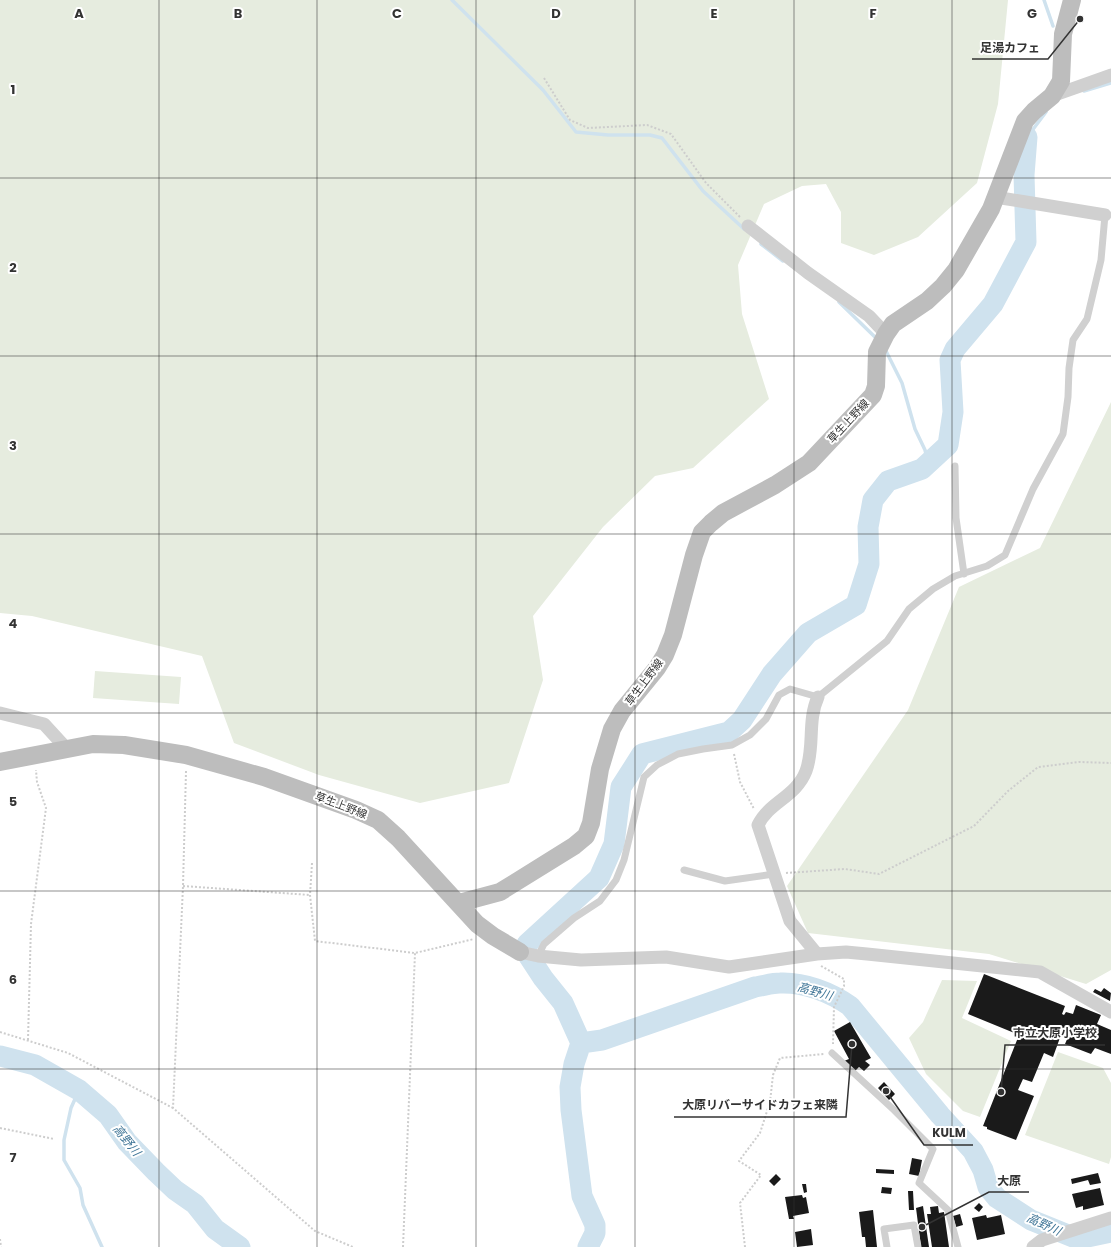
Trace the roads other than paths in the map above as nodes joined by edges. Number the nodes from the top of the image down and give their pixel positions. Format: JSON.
{"nodes":[{"id":1,"x":1072,"y":0,"type":"edge"},
{"id":2,"x":1111,"y":75,"type":"edge"},
{"id":3,"x":1052,"y":96,"type":"junction"},
{"id":4,"x":995,"y":197,"type":"junction"},
{"id":5,"x":1108,"y":215,"type":"edge"},
{"id":6,"x":748,"y":226,"type":"road end"},
{"id":7,"x":886,"y":334,"type":"junction"},
{"id":8,"x":955,"y":466,"type":"dead end"},
{"id":9,"x":964,"y":574,"type":"junction"},
{"id":10,"x":818,"y":696,"type":"junction"},
{"id":11,"x":0,"y":713,"type":"edge"},
{"id":12,"x":66,"y":748,"type":"junction"},
{"id":13,"x":0,"y":762,"type":"edge"},
{"id":14,"x":684,"y":870,"type":"dead end"},
{"id":15,"x":774,"y":874,"type":"junction"},
{"id":16,"x":459,"y":903,"type":"junction"},
{"id":17,"x":520,"y":952,"type":"joint"},
{"id":18,"x":817,"y":954,"type":"junction"},
{"id":19,"x":538,"y":956,"type":"junction"},
{"id":20,"x":1111,"y":1012,"type":"edge"},
{"id":21,"x":832,"y":1053,"type":"road end"},
{"id":22,"x":1111,"y":1218,"type":"edge"},
{"id":23,"x":1037,"y":1244,"type":"edge"},
{"id":24,"x":887,"y":1247,"type":"edge"},
{"id":25,"x":918,"y":1247,"type":"edge"},
{"id":26,"x":958,"y":1247,"type":"edge"}],
"edges":[{"from":1,"to":3,"type":"main road","name":"草生上野線"},
{"from":2,"to":3,"type":"street"},
{"from":3,"to":4,"type":"main road","name":"草生上野線"},
{"from":4,"to":5,"type":"street"},
{"from":4,"to":7,"type":"main road","name":"草生上野線"},
{"from":5,"to":9,"type":"lane"},
{"from":6,"to":7,"type":"street"},
{"from":7,"to":16,"type":"main road","name":"草生上野線"},
{"from":8,"to":9,"type":"lane"},
{"from":9,"to":10,"type":"lane"},
{"from":10,"to":15,"type":"street"},
{"from":10,"to":19,"type":"lane"},
{"from":11,"to":12,"type":"street"},
{"from":12,"to":13,"type":"main road","name":"草生上野線"},
{"from":12,"to":16,"type":"main road","name":"草生上野線"},
{"from":14,"to":15,"type":"lane"},
{"from":15,"to":18,"type":"street"},
{"from":16,"to":17,"type":"main road"},
{"from":17,"to":19,"type":"street"},
{"from":18,"to":19,"type":"street"},
{"from":18,"to":20,"type":"street"},
{"from":21,"to":26,"type":"lane"},
{"from":22,"to":23,"type":"street"},
{"from":24,"to":25,"type":"lane"}]}
